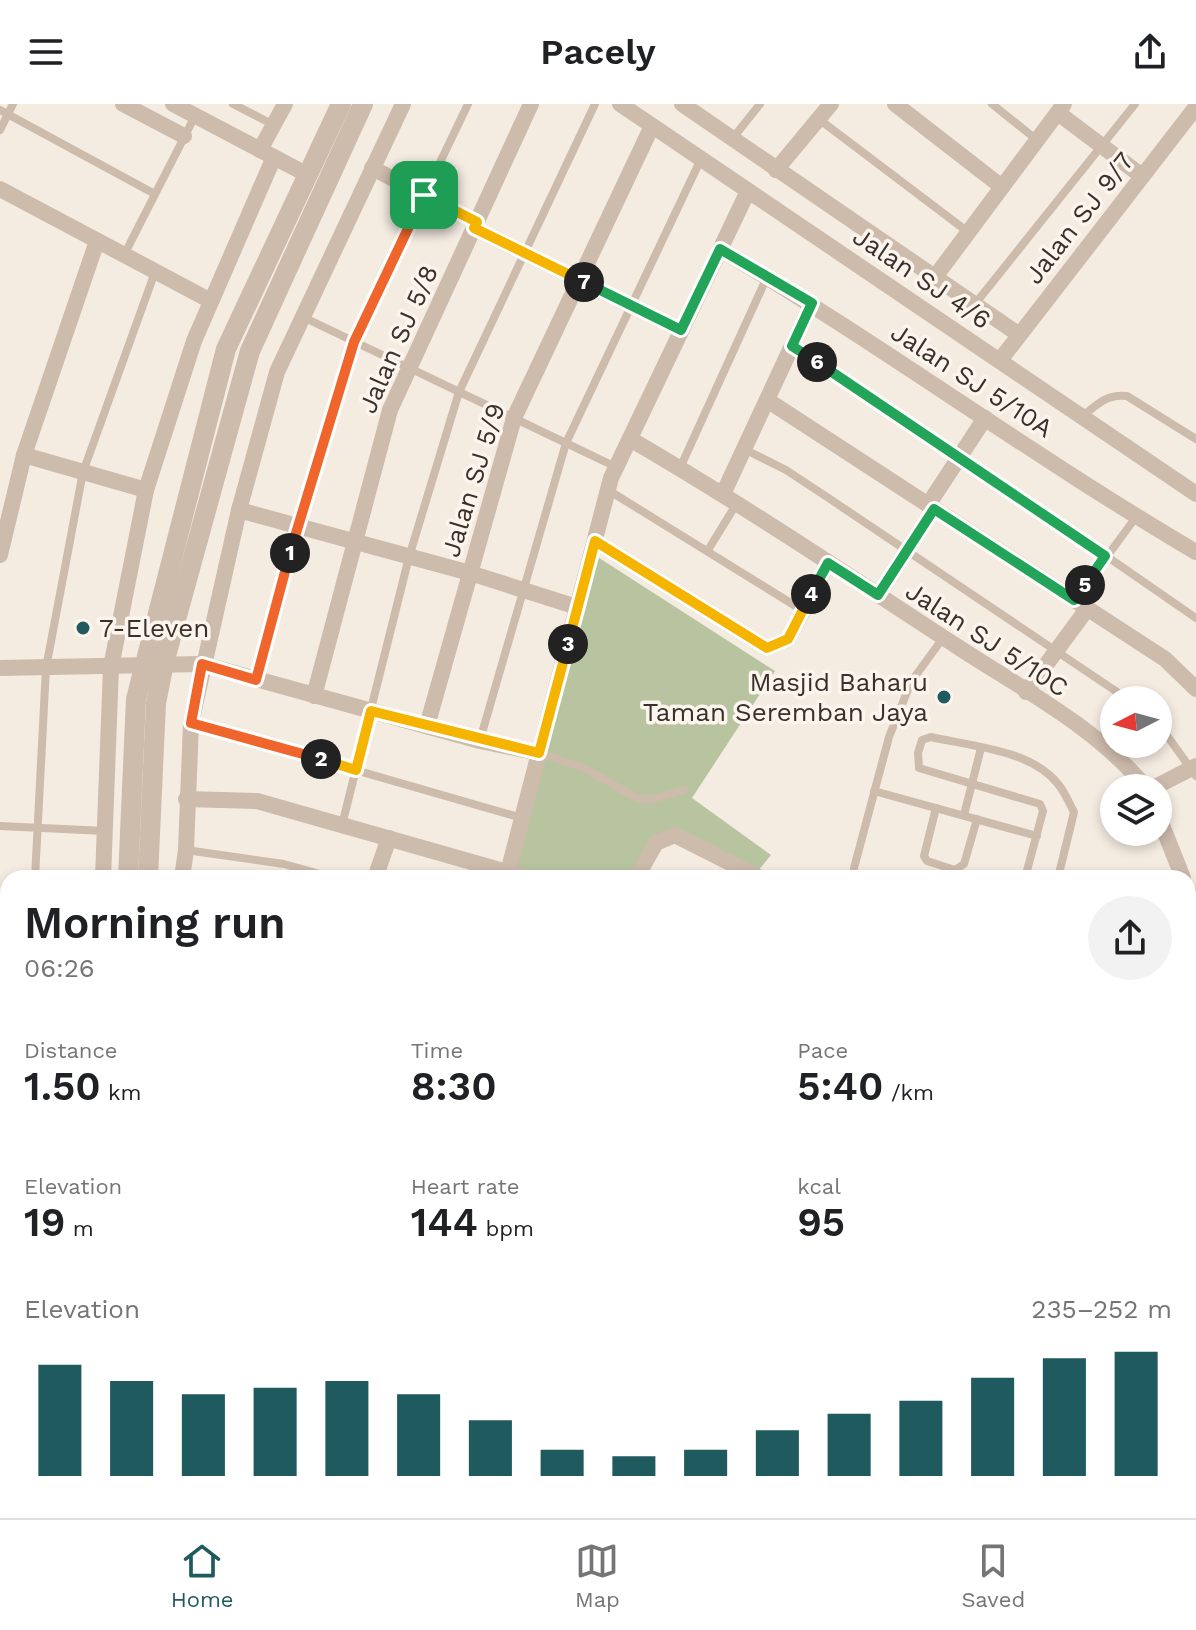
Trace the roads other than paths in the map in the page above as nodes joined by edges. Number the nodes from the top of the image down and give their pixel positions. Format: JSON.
{"nodes":[{"id":1,"x":13,"y":104,"type":"edge"},
{"id":2,"x":123,"y":104,"type":"edge"},
{"id":3,"x":173,"y":104,"type":"edge"},
{"id":4,"x":233,"y":104,"type":"edge"},
{"id":5,"x":285,"y":104,"type":"edge"},
{"id":6,"x":341,"y":104,"type":"edge"},
{"id":7,"x":363,"y":104,"type":"edge"},
{"id":8,"x":403,"y":104,"type":"edge"},
{"id":9,"x":468,"y":104,"type":"edge"},
{"id":10,"x":531,"y":104,"type":"edge"},
{"id":11,"x":595,"y":104,"type":"edge"},
{"id":12,"x":620,"y":104,"type":"edge"},
{"id":13,"x":682,"y":104,"type":"edge"},
{"id":14,"x":760,"y":104,"type":"edge"},
{"id":15,"x":831,"y":104,"type":"edge"},
{"id":16,"x":895,"y":104,"type":"edge"},
{"id":17,"x":992,"y":104,"type":"edge"},
{"id":18,"x":1135,"y":104,"type":"edge"},
{"id":19,"x":1196,"y":107,"type":"edge"},
{"id":20,"x":1061,"y":108,"type":"edge"},
{"id":21,"x":4,"y":112,"type":"edge"},
{"id":22,"x":195,"y":115,"type":"junction"},
{"id":23,"x":820,"y":120,"type":"junction"},
{"id":24,"x":272,"y":124,"type":"junction"},
{"id":25,"x":652,"y":126,"type":"junction"},
{"id":26,"x":0,"y":130,"type":"edge"},
{"id":27,"x":184,"y":136,"type":"junction"},
{"id":28,"x":733,"y":138,"type":"junction"},
{"id":29,"x":1037,"y":140,"type":"junction"},
{"id":30,"x":1104,"y":146,"type":"junction"},
{"id":31,"x":267,"y":153,"type":"junction"},
{"id":32,"x":701,"y":159,"type":"junction"},
{"id":33,"x":372,"y":168,"type":"junction"},
{"id":34,"x":776,"y":170,"type":"junction"},
{"id":35,"x":308,"y":175,"type":"junction"},
{"id":36,"x":1142,"y":176,"type":"junction"},
{"id":37,"x":1002,"y":187,"type":"junction"},
{"id":38,"x":0,"y":189,"type":"edge"},
{"id":39,"x":748,"y":191,"type":"junction"},
{"id":40,"x":153,"y":193,"type":"junction"},
{"id":41,"x":424,"y":195,"type":"junction"},
{"id":42,"x":475,"y":225,"type":"junction"},
{"id":43,"x":968,"y":232,"type":"junction"},
{"id":44,"x":97,"y":241,"type":"junction"},
{"id":45,"x":720,"y":249,"type":"junction"},
{"id":46,"x":524,"y":253,"type":"junction"},
{"id":47,"x":124,"y":255,"type":"junction"},
{"id":48,"x":155,"y":272,"type":"junction"},
{"id":49,"x":767,"y":277,"type":"junction"},
{"id":50,"x":935,"y":277,"type":"junction"},
{"id":51,"x":579,"y":280,"type":"junction"},
{"id":52,"x":211,"y":301,"type":"junction"},
{"id":53,"x":812,"y":303,"type":"junction"},
{"id":54,"x":975,"y":304,"type":"junction"},
{"id":55,"x":632,"y":306,"type":"junction"},
{"id":56,"x":302,"y":317,"type":"junction"},
{"id":57,"x":681,"y":330,"type":"junction"},
{"id":58,"x":1018,"y":334,"type":"junction"},
{"id":59,"x":354,"y":342,"type":"junction"},
{"id":60,"x":792,"y":346,"type":"junction"},
{"id":61,"x":1001,"y":359,"type":"junction"},
{"id":62,"x":409,"y":368,"type":"junction"},
{"id":63,"x":459,"y":392,"type":"junction"},
{"id":64,"x":767,"y":400,"type":"junction"},
{"id":65,"x":1084,"y":415,"type":"junction"},
{"id":66,"x":514,"y":418,"type":"junction"},
{"id":67,"x":985,"y":418,"type":"junction"},
{"id":68,"x":630,"y":439,"type":"junction"},
{"id":69,"x":1196,"y":439,"type":"edge"},
{"id":70,"x":566,"y":443,"type":"junction"},
{"id":71,"x":744,"y":449,"type":"junction"},
{"id":72,"x":24,"y":455,"type":"junction"},
{"id":73,"x":960,"y":455,"type":"junction"},
{"id":74,"x":616,"y":467,"type":"junction"},
{"id":75,"x":680,"y":468,"type":"junction"},
{"id":76,"x":83,"y":472,"type":"junction"},
{"id":77,"x":146,"y":490,"type":"junction"},
{"id":78,"x":608,"y":490,"type":"junction"},
{"id":79,"x":1196,"y":494,"type":"edge"},
{"id":80,"x":730,"y":498,"type":"junction"},
{"id":81,"x":931,"y":507,"type":"junction"},
{"id":82,"x":239,"y":510,"type":"junction"},
{"id":83,"x":1136,"y":517,"type":"junction"},
{"id":84,"x":297,"y":526,"type":"junction"},
{"id":85,"x":595,"y":541,"type":"junction"},
{"id":86,"x":355,"y":542,"type":"junction"},
{"id":87,"x":708,"y":550,"type":"junction"},
{"id":88,"x":907,"y":550,"type":"junction"},
{"id":89,"x":1196,"y":552,"type":"edge"},
{"id":90,"x":0,"y":555,"type":"edge"},
{"id":91,"x":1105,"y":556,"type":"junction"},
{"id":92,"x":409,"y":557,"type":"junction"},
{"id":93,"x":828,"y":563,"type":"junction"},
{"id":94,"x":470,"y":573,"type":"junction"},
{"id":95,"x":522,"y":590,"type":"junction"},
{"id":96,"x":878,"y":595,"type":"junction"},
{"id":97,"x":1081,"y":604,"type":"junction"},
{"id":98,"x":577,"y":607,"type":"junction"},
{"id":99,"x":802,"y":610,"type":"junction"},
{"id":100,"x":1196,"y":618,"type":"edge"},
{"id":101,"x":943,"y":638,"type":"junction"},
{"id":102,"x":1056,"y":651,"type":"junction"},
{"id":103,"x":154,"y":664,"type":"junction"},
{"id":104,"x":202,"y":664,"type":"junction"},
{"id":105,"x":111,"y":667,"type":"junction"},
{"id":106,"x":0,"y":668,"type":"edge"},
{"id":107,"x":46,"y":668,"type":"junction"},
{"id":108,"x":256,"y":680,"type":"junction"},
{"id":109,"x":1108,"y":686,"type":"edge"},
{"id":110,"x":1196,"y":689,"type":"edge"},
{"id":111,"x":1026,"y":692,"type":"junction"},
{"id":112,"x":314,"y":696,"type":"junction"},
{"id":113,"x":371,"y":711,"type":"junction"},
{"id":114,"x":191,"y":723,"type":"junction"},
{"id":115,"x":427,"y":726,"type":"junction"},
{"id":116,"x":480,"y":741,"type":"junction"},
{"id":117,"x":1172,"y":741,"type":"edge"},
{"id":118,"x":981,"y":748,"type":"junction"},
{"id":119,"x":539,"y":753,"type":"junction"},
{"id":120,"x":356,"y":770,"type":"junction"},
{"id":121,"x":1195,"y":770,"type":"edge"},
{"id":122,"x":1135,"y":774,"type":"edge"},
{"id":123,"x":1172,"y":780,"type":"edge"},
{"id":124,"x":972,"y":784,"type":"junction"},
{"id":125,"x":684,"y":790,"type":"dead end"},
{"id":126,"x":874,"y":791,"type":"junction"},
{"id":127,"x":186,"y":799,"type":"junction"},
{"id":128,"x":936,"y":808,"type":"junction"},
{"id":129,"x":964,"y":815,"type":"junction"},
{"id":130,"x":522,"y":818,"type":"junction"},
{"id":131,"x":977,"y":819,"type":"junction"},
{"id":132,"x":342,"y":825,"type":"junction"},
{"id":133,"x":0,"y":826,"type":"edge"},
{"id":134,"x":37,"y":827,"type":"junction"},
{"id":135,"x":106,"y":831,"type":"junction"},
{"id":136,"x":1037,"y":836,"type":"junction"},
{"id":137,"x":389,"y":838,"type":"junction"},
{"id":138,"x":1170,"y":846,"type":"edge"},
{"id":139,"x":186,"y":850,"type":"junction"},
{"id":140,"x":854,"y":868,"type":"dead end"},
{"id":141,"x":35,"y":870,"type":"edge"},
{"id":142,"x":104,"y":870,"type":"edge"},
{"id":143,"x":128,"y":870,"type":"edge"},
{"id":144,"x":148,"y":870,"type":"edge"},
{"id":145,"x":184,"y":870,"type":"edge"},
{"id":146,"x":305,"y":870,"type":"edge"},
{"id":147,"x":378,"y":870,"type":"edge"},
{"id":148,"x":501,"y":870,"type":"edge"},
{"id":149,"x":509,"y":870,"type":"edge"},
{"id":150,"x":645,"y":870,"type":"edge"},
{"id":151,"x":744,"y":870,"type":"edge"},
{"id":152,"x":1027,"y":870,"type":"edge"},
{"id":153,"x":1060,"y":870,"type":"edge"},
{"id":154,"x":1180,"y":870,"type":"edge"}],
"edges":[{"from":1,"to":21,"type":"lane"},
{"from":2,"to":27,"type":"street"},
{"from":3,"to":22,"type":"street"},
{"from":4,"to":24,"type":"lane"},
{"from":5,"to":24,"type":"street"},
{"from":6,"to":35,"type":"street"},
{"from":7,"to":103,"type":"street"},
{"from":8,"to":33,"type":"street"},
{"from":9,"to":41,"type":"lane"},
{"from":10,"to":42,"type":"street","name":"Jalan SJ 5/8"},
{"from":11,"to":46,"type":"lane"},
{"from":12,"to":25,"type":"street","name":"Jalan SJ 4/6"},
{"from":13,"to":28,"type":"street"},
{"from":14,"to":28,"type":"lane"},
{"from":15,"to":23,"type":"street"},
{"from":16,"to":37,"type":"street"},
{"from":17,"to":29,"type":"lane"},
{"from":18,"to":30,"type":"lane"},
{"from":19,"to":36,"type":"street","name":"Jalan SJ 9/7"},
{"from":20,"to":29,"type":"street"},
{"from":20,"to":30,"type":"street"},
{"from":21,"to":26,"type":"lane"},
{"from":21,"to":40,"type":"lane"},
{"from":22,"to":27,"type":"lane"},
{"from":22,"to":31,"type":"street"},
{"from":23,"to":34,"type":"street"},
{"from":23,"to":43,"type":"lane"},
{"from":24,"to":31,"type":"street"},
{"from":25,"to":32,"type":"street","name":"Jalan SJ 4/6"},
{"from":25,"to":51,"type":"street","name":"Jalan SJ 5/9"},
{"from":27,"to":40,"type":"lane"},
{"from":28,"to":34,"type":"street"},
{"from":29,"to":37,"type":"street"},
{"from":30,"to":36,"type":"street"},
{"from":30,"to":54,"type":"lane"},
{"from":31,"to":35,"type":"street"},
{"from":31,"to":52,"type":"street"},
{"from":32,"to":39,"type":"street","name":"Jalan SJ 4/6"},
{"from":32,"to":55,"type":"lane"},
{"from":33,"to":41,"type":"street"},
{"from":33,"to":56,"type":"street"},
{"from":34,"to":50,"type":"street"},
{"from":35,"to":103,"type":"street"},
{"from":36,"to":58,"type":"street","name":"Jalan SJ 9/7"},
{"from":37,"to":43,"type":"street"},
{"from":38,"to":44,"type":"street"},
{"from":39,"to":45,"type":"street"},
{"from":39,"to":61,"type":"street","name":"Jalan SJ 4/6"},
{"from":40,"to":47,"type":"lane"},
{"from":41,"to":42,"type":"street"},
{"from":41,"to":59,"type":"lane"},
{"from":42,"to":46,"type":"street"},
{"from":42,"to":62,"type":"street","name":"Jalan SJ 5/8"},
{"from":43,"to":50,"type":"street"},
{"from":44,"to":47,"type":"street"},
{"from":44,"to":72,"type":"street"},
{"from":45,"to":49,"type":"street","name":"Jalan SJ 5/10A"},
{"from":45,"to":57,"type":"street"},
{"from":46,"to":51,"type":"street"},
{"from":46,"to":63,"type":"lane"},
{"from":47,"to":48,"type":"street"},
{"from":48,"to":52,"type":"street"},
{"from":48,"to":76,"type":"lane"},
{"from":49,"to":53,"type":"street","name":"Jalan SJ 5/10A"},
{"from":49,"to":75,"type":"lane"},
{"from":50,"to":54,"type":"street"},
{"from":51,"to":55,"type":"street"},
{"from":51,"to":66,"type":"street","name":"Jalan SJ 5/9"},
{"from":52,"to":77,"type":"street"},
{"from":53,"to":60,"type":"street"},
{"from":53,"to":67,"type":"street","name":"Jalan SJ 5/10A"},
{"from":54,"to":58,"type":"street"},
{"from":55,"to":57,"type":"street"},
{"from":55,"to":70,"type":"lane"},
{"from":56,"to":59,"type":"lane"},
{"from":56,"to":82,"type":"street"},
{"from":57,"to":68,"type":"street"},
{"from":58,"to":61,"type":"street","name":"Jalan SJ 9/7"},
{"from":59,"to":62,"type":"lane"},
{"from":59,"to":84,"type":"lane"},
{"from":60,"to":64,"type":"street"},
{"from":60,"to":73,"type":"lane"},
{"from":61,"to":65,"type":"street","name":"Jalan SJ 4/6"},
{"from":62,"to":63,"type":"lane"},
{"from":62,"to":86,"type":"street","name":"Jalan SJ 5/8"},
{"from":63,"to":66,"type":"lane"},
{"from":63,"to":92,"type":"lane"},
{"from":64,"to":71,"type":"street"},
{"from":64,"to":81,"type":"street"},
{"from":65,"to":69,"type":"lane"},
{"from":65,"to":79,"type":"street","name":"Jalan SJ 4/6"},
{"from":66,"to":70,"type":"lane"},
{"from":66,"to":94,"type":"street","name":"Jalan SJ 5/9"},
{"from":67,"to":73,"type":"street"},
{"from":67,"to":83,"type":"street","name":"Jalan SJ 5/10A"},
{"from":68,"to":74,"type":"street"},
{"from":68,"to":75,"type":"street","name":"Jalan SJ 5/10C"},
{"from":70,"to":74,"type":"lane"},
{"from":70,"to":95,"type":"lane"},
{"from":71,"to":80,"type":"street"},
{"from":71,"to":88,"type":"lane"},
{"from":72,"to":76,"type":"street"},
{"from":72,"to":90,"type":"street"},
{"from":73,"to":81,"type":"street"},
{"from":73,"to":91,"type":"lane"},
{"from":74,"to":78,"type":"street"},
{"from":75,"to":80,"type":"street","name":"Jalan SJ 5/10C"},
{"from":76,"to":77,"type":"street"},
{"from":76,"to":107,"type":"lane"},
{"from":77,"to":105,"type":"street"},
{"from":78,"to":85,"type":"street"},
{"from":78,"to":87,"type":"lane"},
{"from":80,"to":87,"type":"lane"},
{"from":80,"to":93,"type":"street","name":"Jalan SJ 5/10C"},
{"from":81,"to":88,"type":"street"},
{"from":81,"to":97,"type":"street"},
{"from":82,"to":84,"type":"street"},
{"from":82,"to":104,"type":"street"},
{"from":83,"to":89,"type":"street","name":"Jalan SJ 5/10A"},
{"from":83,"to":91,"type":"lane"},
{"from":84,"to":86,"type":"street"},
{"from":84,"to":108,"type":"lane"},
{"from":85,"to":98,"type":"street"},
{"from":85,"to":99,"type":"street"},
{"from":86,"to":92,"type":"street"},
{"from":86,"to":112,"type":"street","name":"Jalan SJ 5/8"},
{"from":87,"to":99,"type":"lane"},
{"from":88,"to":96,"type":"street"},
{"from":88,"to":102,"type":"lane"},
{"from":91,"to":97,"type":"lane"},
{"from":91,"to":100,"type":"lane"},
{"from":92,"to":94,"type":"street"},
{"from":92,"to":113,"type":"lane"},
{"from":93,"to":96,"type":"street","name":"Jalan SJ 5/10C"},
{"from":93,"to":99,"type":"street"},
{"from":94,"to":95,"type":"street"},
{"from":94,"to":115,"type":"street","name":"Jalan SJ 5/9"},
{"from":95,"to":98,"type":"street"},
{"from":95,"to":116,"type":"lane"},
{"from":96,"to":101,"type":"street","name":"Jalan SJ 5/10C"},
{"from":97,"to":102,"type":"street"},
{"from":97,"to":110,"type":"street"},
{"from":98,"to":119,"type":"street"},
{"from":101,"to":111,"type":"street","name":"Jalan SJ 5/10C"},
{"from":101,"to":126,"type":"lane"},
{"from":102,"to":109,"type":"lane"},
{"from":102,"to":111,"type":"street"},
{"from":103,"to":104,"type":"street"},
{"from":103,"to":105,"type":"street"},
{"from":103,"to":143,"type":"street"},
{"from":103,"to":144,"type":"street"},
{"from":104,"to":108,"type":"street"},
{"from":104,"to":114,"type":"street"},
{"from":105,"to":107,"type":"street"},
{"from":105,"to":135,"type":"street"},
{"from":106,"to":107,"type":"street"},
{"from":107,"to":134,"type":"lane"},
{"from":108,"to":112,"type":"street"},
{"from":111,"to":122,"type":"street","name":"Jalan SJ 5/10C"},
{"from":112,"to":113,"type":"street"},
{"from":113,"to":115,"type":"street"},
{"from":113,"to":120,"type":"lane"},
{"from":114,"to":120,"type":"lane"},
{"from":114,"to":127,"type":"street"},
{"from":115,"to":116,"type":"street"},
{"from":116,"to":119,"type":"street"},
{"from":117,"to":121,"type":"lane"},
{"from":118,"to":124,"type":"lane"},
{"from":118,"to":124,"type":"lane"},
{"from":118,"to":153,"type":"lane"},
{"from":119,"to":125,"type":"lane"},
{"from":119,"to":130,"type":"street"},
{"from":120,"to":130,"type":"lane"},
{"from":120,"to":132,"type":"lane"},
{"from":121,"to":123,"type":"street"},
{"from":124,"to":129,"type":"lane"},
{"from":124,"to":136,"type":"lane"},
{"from":126,"to":128,"type":"lane"},
{"from":126,"to":140,"type":"lane"},
{"from":127,"to":132,"type":"street"},
{"from":127,"to":139,"type":"street"},
{"from":128,"to":129,"type":"lane"},
{"from":128,"to":131,"type":"lane"},
{"from":129,"to":131,"type":"lane"},
{"from":130,"to":149,"type":"street"},
{"from":131,"to":136,"type":"lane"},
{"from":132,"to":137,"type":"street"},
{"from":133,"to":134,"type":"lane"},
{"from":134,"to":135,"type":"lane"},
{"from":134,"to":141,"type":"lane"},
{"from":135,"to":142,"type":"street"},
{"from":136,"to":152,"type":"lane"},
{"from":137,"to":147,"type":"street"},
{"from":137,"to":148,"type":"street"},
{"from":138,"to":154,"type":"street"},
{"from":139,"to":145,"type":"street"},
{"from":139,"to":146,"type":"lane"},
{"from":150,"to":151,"type":"street"}]}
